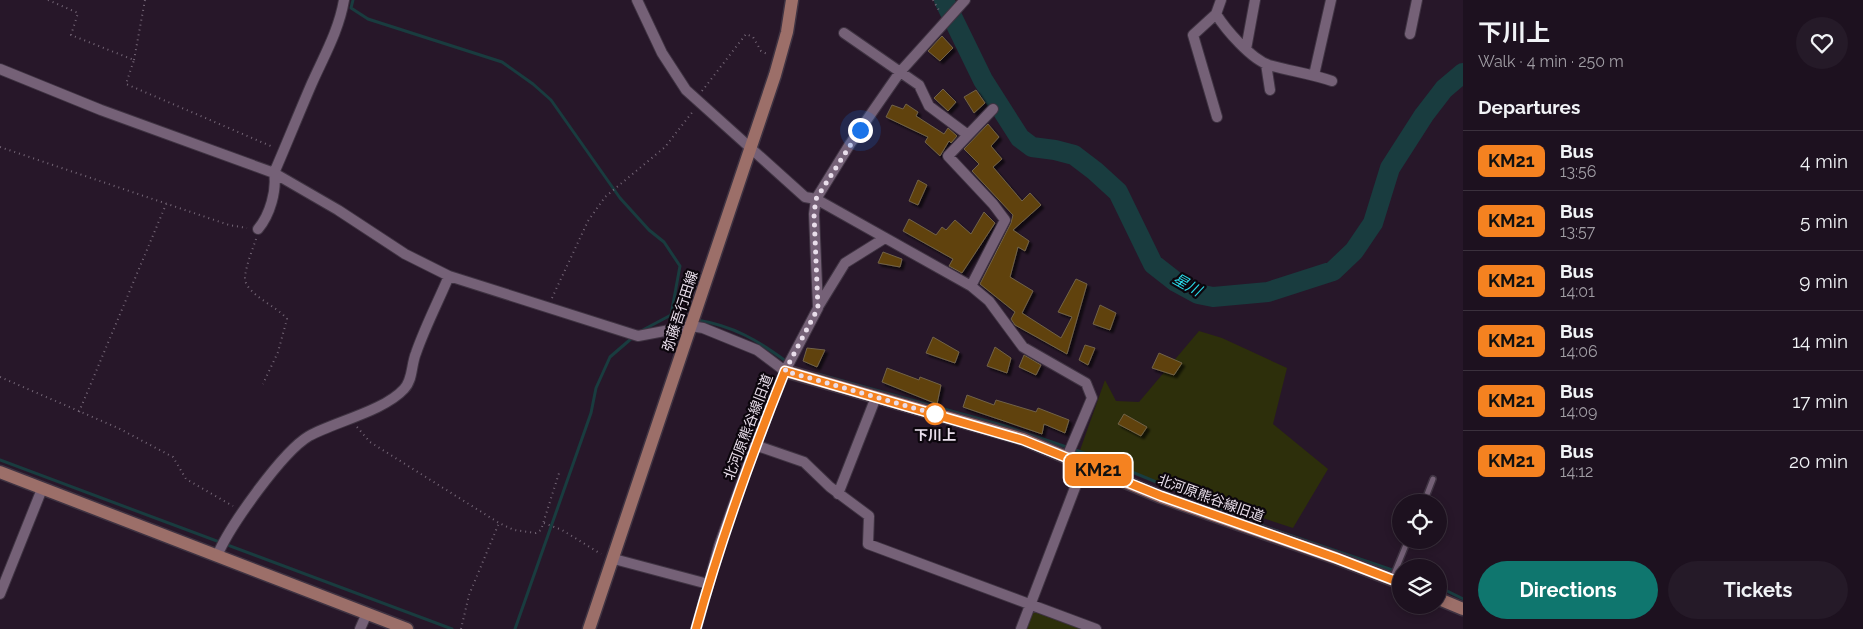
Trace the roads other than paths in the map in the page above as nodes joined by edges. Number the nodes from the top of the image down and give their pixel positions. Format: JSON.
{"nodes":[{"id":1,"x":344,"y":0,"type":"edge"},
{"id":2,"x":637,"y":0,"type":"edge"},
{"id":3,"x":792,"y":0,"type":"edge"},
{"id":4,"x":1221,"y":0,"type":"edge"},
{"id":5,"x":1255,"y":0,"type":"edge"},
{"id":6,"x":1330,"y":0,"type":"edge"},
{"id":7,"x":1418,"y":0,"type":"edge"},
{"id":8,"x":964,"y":1,"type":"edge"},
{"id":9,"x":1216,"y":14,"type":"junction"},
{"id":10,"x":844,"y":33,"type":"dead end"},
{"id":11,"x":1410,"y":34,"type":"dead end"},
{"id":12,"x":1246,"y":49,"type":"junction"},
{"id":13,"x":1266,"y":64,"type":"junction"},
{"id":14,"x":0,"y":69,"type":"edge"},
{"id":15,"x":900,"y":72,"type":"junction"},
{"id":16,"x":1314,"y":75,"type":"junction"},
{"id":17,"x":1332,"y":81,"type":"dead end"},
{"id":18,"x":1270,"y":90,"type":"dead end"},
{"id":19,"x":993,"y":109,"type":"dead end"},
{"id":20,"x":1218,"y":117,"type":"dead end"},
{"id":21,"x":968,"y":135,"type":"junction"},
{"id":22,"x":751,"y":148,"type":"junction"},
{"id":23,"x":274,"y":173,"type":"junction"},
{"id":24,"x":816,"y":199,"type":"junction"},
{"id":25,"x":258,"y":229,"type":"road end"},
{"id":26,"x":885,"y":238,"type":"junction"},
{"id":27,"x":449,"y":276,"type":"junction"},
{"id":28,"x":971,"y":286,"type":"junction"},
{"id":29,"x":818,"y":308,"type":"junction"},
{"id":30,"x":691,"y":326,"type":"junction"},
{"id":31,"x":785,"y":371,"type":"junction"},
{"id":32,"x":876,"y":396,"type":"junction"},
{"id":33,"x":755,"y":445,"type":"junction"},
{"id":34,"x":1067,"y":457,"type":"junction"},
{"id":35,"x":1084,"y":464,"type":"junction"},
{"id":36,"x":0,"y":472,"type":"edge"},
{"id":37,"x":1433,"y":479,"type":"dead end"},
{"id":38,"x":42,"y":489,"type":"junction"},
{"id":39,"x":838,"y":494,"type":"junction"},
{"id":40,"x":1427,"y":494,"type":"edge"},
{"id":41,"x":217,"y":556,"type":"junction"},
{"id":42,"x":614,"y":559,"type":"junction"},
{"id":43,"x":1392,"y":579,"type":"edge"},
{"id":44,"x":708,"y":584,"type":"junction"},
{"id":45,"x":0,"y":594,"type":"edge"},
{"id":46,"x":1447,"y":602,"type":"edge"},
{"id":47,"x":1030,"y":604,"type":"junction"},
{"id":48,"x":1463,"y":609,"type":"edge"},
{"id":49,"x":367,"y":613,"type":"junction"},
{"id":50,"x":360,"y":629,"type":"edge"},
{"id":51,"x":407,"y":629,"type":"edge"},
{"id":52,"x":589,"y":629,"type":"edge"},
{"id":53,"x":696,"y":629,"type":"edge"},
{"id":54,"x":1021,"y":629,"type":"edge"},
{"id":55,"x":1096,"y":629,"type":"edge"}],
"edges":[{"from":1,"to":23,"type":"street"},
{"from":2,"to":22,"type":"street"},
{"from":3,"to":22,"type":"street","name":"弥藤吾行田線"},
{"from":4,"to":9,"type":"street"},
{"from":5,"to":12,"type":"street"},
{"from":6,"to":16,"type":"street"},
{"from":7,"to":11,"type":"street"},
{"from":8,"to":15,"type":"street"},
{"from":9,"to":12,"type":"street"},
{"from":9,"to":20,"type":"street"},
{"from":10,"to":15,"type":"street"},
{"from":12,"to":13,"type":"street"},
{"from":13,"to":16,"type":"street"},
{"from":13,"to":18,"type":"street"},
{"from":14,"to":23,"type":"street"},
{"from":15,"to":21,"type":"street"},
{"from":15,"to":24,"type":"street"},
{"from":16,"to":17,"type":"street"},
{"from":19,"to":21,"type":"street"},
{"from":21,"to":28,"type":"street"},
{"from":22,"to":24,"type":"street"},
{"from":22,"to":30,"type":"street","name":"弥藤吾行田線"},
{"from":23,"to":25,"type":"street"},
{"from":23,"to":27,"type":"street"},
{"from":24,"to":26,"type":"street"},
{"from":24,"to":29,"type":"street"},
{"from":26,"to":28,"type":"street"},
{"from":26,"to":29,"type":"street"},
{"from":27,"to":30,"type":"street"},
{"from":27,"to":41,"type":"street"},
{"from":28,"to":34,"type":"street"},
{"from":29,"to":31,"type":"street"},
{"from":30,"to":31,"type":"street"},
{"from":30,"to":42,"type":"street","name":"弥藤吾行田線"},
{"from":31,"to":32,"type":"street","name":"北河原熊谷線旧道"},
{"from":31,"to":33,"type":"street","name":"北河原熊谷線旧道"},
{"from":32,"to":34,"type":"street","name":"北河原熊谷線旧道"},
{"from":32,"to":39,"type":"street"},
{"from":33,"to":39,"type":"street"},
{"from":33,"to":44,"type":"street","name":"北河原熊谷線旧道"},
{"from":34,"to":35,"type":"street","name":"北河原熊谷線旧道"},
{"from":35,"to":43,"type":"street","name":"北河原熊谷線旧道"},
{"from":35,"to":47,"type":"street"},
{"from":36,"to":38,"type":"street"},
{"from":37,"to":40,"type":"lane"},
{"from":38,"to":41,"type":"street"},
{"from":38,"to":45,"type":"street"},
{"from":39,"to":47,"type":"street"},
{"from":41,"to":49,"type":"street"},
{"from":42,"to":44,"type":"street"},
{"from":42,"to":52,"type":"street","name":"弥藤吾行田線"},
{"from":44,"to":53,"type":"street","name":"北河原熊谷線旧道"},
{"from":46,"to":48,"type":"street"},
{"from":47,"to":54,"type":"street"},
{"from":47,"to":55,"type":"street"},
{"from":49,"to":50,"type":"street"},
{"from":49,"to":51,"type":"street"}]}
